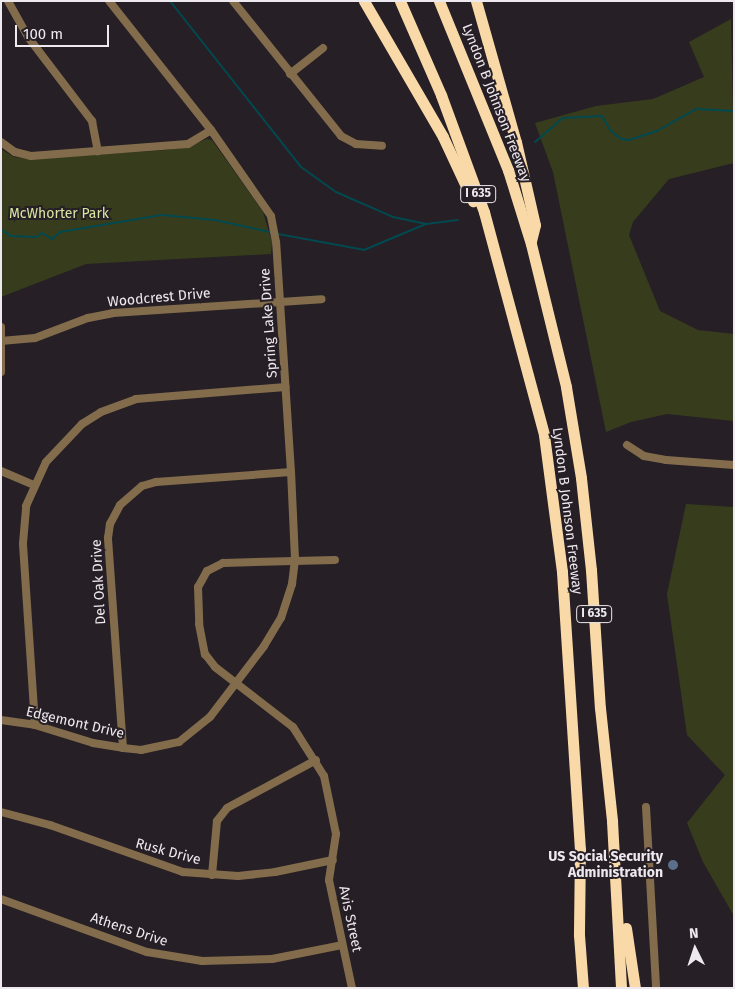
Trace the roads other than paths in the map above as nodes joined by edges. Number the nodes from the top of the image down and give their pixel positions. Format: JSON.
{"nodes":[{"id":1,"x":8,"y":1,"type":"edge"},
{"id":2,"x":109,"y":1,"type":"edge"},
{"id":3,"x":233,"y":1,"type":"edge"},
{"id":4,"x":364,"y":1,"type":"edge"},
{"id":5,"x":400,"y":1,"type":"edge"},
{"id":6,"x":439,"y":1,"type":"edge"},
{"id":7,"x":476,"y":1,"type":"edge"},
{"id":8,"x":323,"y":48,"type":"dead end"},
{"id":9,"x":290,"y":74,"type":"junction"},
{"id":10,"x":211,"y":130,"type":"junction"},
{"id":11,"x":1,"y":142,"type":"edge"},
{"id":12,"x":382,"y":146,"type":"dead end"},
{"id":13,"x":98,"y":151,"type":"junction"},
{"id":14,"x":531,"y":244,"type":"junction"},
{"id":15,"x":322,"y":299,"type":"dead end"},
{"id":16,"x":280,"y":302,"type":"junction"},
{"id":17,"x":514,"y":320,"type":"junction"},
{"id":18,"x":1,"y":327,"type":"edge"},
{"id":19,"x":2,"y":341,"type":"edge"},
{"id":20,"x":1,"y":372,"type":"edge"},
{"id":21,"x":286,"y":387,"type":"junction"},
{"id":22,"x":627,"y":445,"type":"dead end"},
{"id":23,"x":734,"y":466,"type":"edge"},
{"id":24,"x":1,"y":471,"type":"edge"},
{"id":25,"x":291,"y":472,"type":"junction"},
{"id":26,"x":34,"y":485,"type":"junction"},
{"id":27,"x":296,"y":559,"type":"junction"},
{"id":28,"x":335,"y":560,"type":"dead end"},
{"id":29,"x":237,"y":683,"type":"junction"},
{"id":30,"x":1,"y":720,"type":"edge"},
{"id":31,"x":35,"y":725,"type":"junction"},
{"id":32,"x":123,"y":748,"type":"junction"},
{"id":33,"x":316,"y":760,"type":"junction"},
{"id":34,"x":646,"y":807,"type":"dead end"},
{"id":35,"x":1,"y":812,"type":"edge"},
{"id":36,"x":612,"y":821,"type":"junction"},
{"id":37,"x":333,"y":860,"type":"junction"},
{"id":38,"x":212,"y":876,"type":"junction"},
{"id":39,"x":1,"y":899,"type":"edge"},
{"id":40,"x":579,"y":935,"type":"junction"},
{"id":41,"x":342,"y":945,"type":"junction"},
{"id":42,"x":352,"y":988,"type":"edge"},
{"id":43,"x":578,"y":988,"type":"edge"},
{"id":44,"x":583,"y":988,"type":"edge"},
{"id":45,"x":621,"y":988,"type":"edge"},
{"id":46,"x":635,"y":988,"type":"edge"},
{"id":47,"x":656,"y":988,"type":"edge"}],
"edges":[{"from":1,"to":13,"type":"street"},
{"from":2,"to":10,"type":"street","name":"Spring Lake Drive"},
{"from":3,"to":9,"type":"street"},
{"from":4,"to":17,"type":"highway"},
{"from":5,"to":17,"type":"highway","name":"Lyndon B Johnson Freeway","number":"I 635"},
{"from":6,"to":14,"type":"highway","name":"Lyndon B Johnson Freeway","number":"I 635"},
{"from":7,"to":14,"type":"highway"},
{"from":8,"to":9,"type":"street"},
{"from":9,"to":12,"type":"street"},
{"from":10,"to":13,"type":"street"},
{"from":10,"to":16,"type":"street","name":"Spring Lake Drive"},
{"from":11,"to":13,"type":"street"},
{"from":14,"to":36,"type":"highway","name":"Lyndon B Johnson Freeway","number":"I 635"},
{"from":15,"to":16,"type":"street","name":"Woodcrest Drive"},
{"from":16,"to":19,"type":"street","name":"Woodcrest Drive"},
{"from":16,"to":21,"type":"street","name":"Spring Lake Drive"},
{"from":17,"to":40,"type":"highway","name":"Lyndon B Johnson Freeway","number":"I 635"},
{"from":18,"to":19,"type":"street"},
{"from":19,"to":20,"type":"street"},
{"from":21,"to":25,"type":"street","name":"Spring Lake Drive"},
{"from":21,"to":26,"type":"street"},
{"from":22,"to":23,"type":"street"},
{"from":24,"to":26,"type":"street"},
{"from":25,"to":27,"type":"street","name":"Spring Lake Drive"},
{"from":25,"to":32,"type":"street","name":"Del Oak Drive"},
{"from":26,"to":31,"type":"street"},
{"from":27,"to":28,"type":"street","name":"Avis Street"},
{"from":27,"to":29,"type":"street","name":"Spring Lake Drive"},
{"from":27,"to":29,"type":"street","name":"Avis Street"},
{"from":29,"to":32,"type":"street","name":"Edgemont Drive"},
{"from":29,"to":33,"type":"street","name":"Avis Street"},
{"from":30,"to":31,"type":"street","name":"Edgemont Drive"},
{"from":31,"to":32,"type":"street","name":"Edgemont Drive"},
{"from":33,"to":37,"type":"street","name":"Avis Street"},
{"from":33,"to":38,"type":"street"},
{"from":34,"to":47,"type":"street"},
{"from":35,"to":38,"type":"street","name":"Rusk Drive"},
{"from":36,"to":45,"type":"highway","name":"Lyndon B Johnson Freeway","number":"I 635"},
{"from":36,"to":46,"type":"highway"},
{"from":37,"to":38,"type":"street","name":"Rusk Drive"},
{"from":37,"to":41,"type":"street","name":"Avis Street"},
{"from":39,"to":41,"type":"street","name":"Athens Drive"},
{"from":40,"to":43,"type":"highway"},
{"from":40,"to":44,"type":"highway","name":"Lyndon B Johnson Freeway","number":"I 635"},
{"from":41,"to":42,"type":"street","name":"Avis Street"}]}
